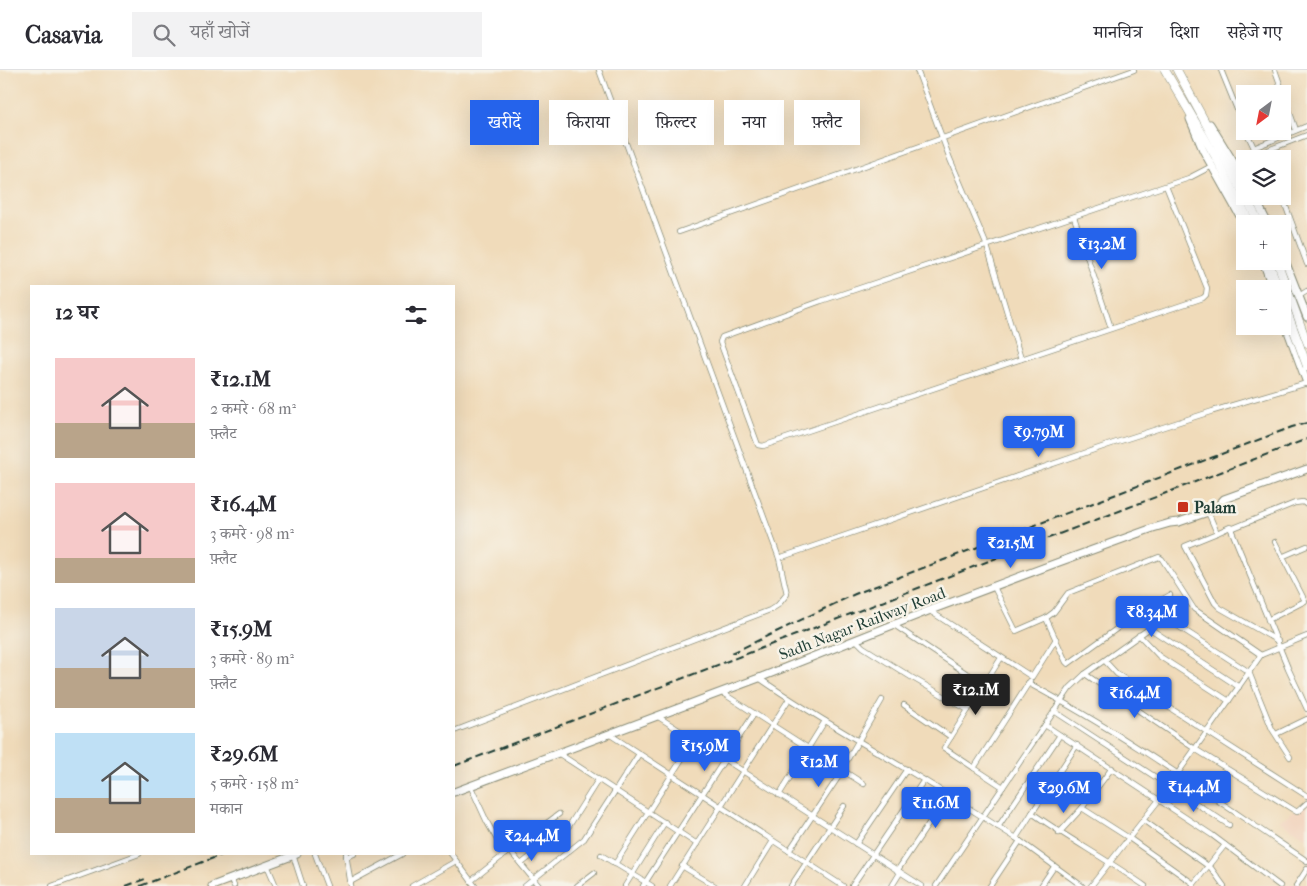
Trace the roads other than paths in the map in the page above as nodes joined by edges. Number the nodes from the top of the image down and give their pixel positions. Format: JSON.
{"nodes":[{"id":1,"x":599,"y":70,"type":"edge"},
{"id":2,"x":917,"y":70,"type":"edge"},
{"id":3,"x":1134,"y":70,"type":"edge"},
{"id":4,"x":1165,"y":70,"type":"edge"},
{"id":5,"x":1177,"y":70,"type":"edge"},
{"id":6,"x":1221,"y":70,"type":"edge"},
{"id":7,"x":1274,"y":70,"type":"edge"},
{"id":8,"x":1190,"y":95,"type":"junction"},
{"id":9,"x":1183,"y":101,"type":"junction"},
{"id":10,"x":1236,"y":108,"type":"edge"},
{"id":11,"x":1201,"y":123,"type":"junction"},
{"id":12,"x":1307,"y":126,"type":"edge"},
{"id":13,"x":1296,"y":130,"type":"junction"},
{"id":14,"x":1307,"y":135,"type":"edge"},
{"id":15,"x":942,"y":138,"type":"junction"},
{"id":16,"x":1250,"y":140,"type":"edge"},
{"id":17,"x":1254,"y":148,"type":"joint"},
{"id":18,"x":1269,"y":150,"type":"edge"},
{"id":19,"x":1212,"y":166,"type":"junction"},
{"id":20,"x":1236,"y":167,"type":"edge"},
{"id":21,"x":1166,"y":186,"type":"junction"},
{"id":22,"x":1285,"y":205,"type":"edge"},
{"id":23,"x":1239,"y":215,"type":"edge"},
{"id":24,"x":1247,"y":215,"type":"edge"},
{"id":25,"x":1255,"y":215,"type":"edge"},
{"id":26,"x":1074,"y":217,"type":"junction"},
{"id":27,"x":679,"y":232,"type":"dead end"},
{"id":28,"x":987,"y":246,"type":"junction"},
{"id":29,"x":1307,"y":264,"type":"edge"},
{"id":30,"x":1280,"y":270,"type":"edge"},
{"id":31,"x":1289,"y":270,"type":"edge"},
{"id":32,"x":1307,"y":291,"type":"edge"},
{"id":33,"x":1299,"y":296,"type":"junction"},
{"id":34,"x":1307,"y":317,"type":"edge"},
{"id":35,"x":1291,"y":322,"type":"edge"},
{"id":36,"x":1111,"y":328,"type":"junction"},
{"id":37,"x":1289,"y":335,"type":"edge"},
{"id":38,"x":1307,"y":343,"type":"edge"},
{"id":39,"x":1020,"y":359,"type":"junction"},
{"id":40,"x":1307,"y":366,"type":"edge"},
{"id":41,"x":1307,"y":383,"type":"edge"},
{"id":42,"x":1307,"y":469,"type":"edge"},
{"id":43,"x":1307,"y":505,"type":"edge"},
{"id":44,"x":1208,"y":512,"type":"junction"},
{"id":45,"x":1232,"y":529,"type":"junction"},
{"id":46,"x":1216,"y":533,"type":"junction"},
{"id":47,"x":1275,"y":542,"type":"dead end"},
{"id":48,"x":1307,"y":546,"type":"edge"},
{"id":49,"x":1284,"y":556,"type":"junction"},
{"id":50,"x":779,"y":558,"type":"junction"},
{"id":51,"x":994,"y":587,"type":"junction"},
{"id":52,"x":1170,"y":595,"type":"dead end"},
{"id":53,"x":1188,"y":601,"type":"junction"},
{"id":54,"x":1306,"y":602,"type":"edge"},
{"id":55,"x":930,"y":611,"type":"junction"},
{"id":56,"x":1164,"y":617,"type":"junction"},
{"id":57,"x":1046,"y":618,"type":"junction"},
{"id":58,"x":1268,"y":620,"type":"junction"},
{"id":59,"x":894,"y":625,"type":"junction"},
{"id":60,"x":1149,"y":628,"type":"junction"},
{"id":61,"x":1139,"y":636,"type":"junction"},
{"id":62,"x":1307,"y":636,"type":"edge"},
{"id":63,"x":1056,"y":639,"type":"junction"},
{"id":64,"x":856,"y":640,"type":"junction"},
{"id":65,"x":1278,"y":641,"type":"junction"},
{"id":66,"x":1280,"y":647,"type":"junction"},
{"id":67,"x":1261,"y":655,"type":"junction"},
{"id":68,"x":1001,"y":658,"type":"junction"},
{"id":69,"x":1105,"y":661,"type":"junction"},
{"id":70,"x":1249,"y":672,"type":"junction"},
{"id":71,"x":1085,"y":674,"type":"junction"},
{"id":72,"x":1032,"y":677,"type":"junction"},
{"id":73,"x":759,"y":678,"type":"junction"},
{"id":74,"x":1028,"y":683,"type":"junction"},
{"id":75,"x":984,"y":685,"type":"junction"},
{"id":76,"x":1239,"y":687,"type":"junction"},
{"id":77,"x":721,"y":692,"type":"junction"},
{"id":78,"x":789,"y":699,"type":"junction"},
{"id":79,"x":882,"y":700,"type":"dead end"},
{"id":80,"x":1061,"y":700,"type":"junction"},
{"id":81,"x":1229,"y":700,"type":"junction"},
{"id":82,"x":904,"y":705,"type":"dead end"},
{"id":83,"x":1307,"y":709,"type":"edge"},
{"id":84,"x":968,"y":710,"type":"junction"},
{"id":85,"x":1054,"y":711,"type":"junction"},
{"id":86,"x":754,"y":714,"type":"junction"},
{"id":87,"x":657,"y":716,"type":"junction"},
{"id":88,"x":1307,"y":719,"type":"edge"},
{"id":89,"x":825,"y":721,"type":"junction"},
{"id":90,"x":772,"y":725,"type":"junction"},
{"id":91,"x":1045,"y":725,"type":"junction"},
{"id":92,"x":455,"y":731,"type":"edge"},
{"id":93,"x":1208,"y":732,"type":"junction"},
{"id":94,"x":609,"y":734,"type":"junction"},
{"id":95,"x":1276,"y":734,"type":"junction"},
{"id":96,"x":1060,"y":735,"type":"junction"},
{"id":97,"x":951,"y":737,"type":"junction"},
{"id":98,"x":694,"y":740,"type":"junction"},
{"id":99,"x":858,"y":741,"type":"junction"},
{"id":100,"x":1077,"y":746,"type":"junction"},
{"id":101,"x":808,"y":748,"type":"junction"},
{"id":102,"x":1195,"y":749,"type":"junction"},
{"id":103,"x":557,"y":752,"type":"junction"},
{"id":104,"x":640,"y":754,"type":"junction"},
{"id":105,"x":1290,"y":757,"type":"dead end"},
{"id":106,"x":724,"y":759,"type":"junction"},
{"id":107,"x":974,"y":768,"type":"junction"},
{"id":108,"x":1112,"y":768,"type":"junction"},
{"id":109,"x":906,"y":769,"type":"junction"},
{"id":110,"x":842,"y":770,"type":"junction"},
{"id":111,"x":743,"y":772,"type":"junction"},
{"id":112,"x":1178,"y":774,"type":"junction"},
{"id":113,"x":672,"y":775,"type":"junction"},
{"id":114,"x":598,"y":780,"type":"junction"},
{"id":115,"x":924,"y":780,"type":"junction"},
{"id":116,"x":864,"y":784,"type":"dead end"},
{"id":117,"x":470,"y":785,"type":"junction"},
{"id":118,"x":1169,"y":786,"type":"junction"},
{"id":119,"x":1003,"y":787,"type":"junction"},
{"id":120,"x":615,"y":790,"type":"junction"},
{"id":121,"x":455,"y":792,"type":"edge"},
{"id":122,"x":702,"y":795,"type":"junction"},
{"id":123,"x":779,"y":795,"type":"junction"},
{"id":124,"x":948,"y":795,"type":"junction"},
{"id":125,"x":1307,"y":796,"type":"edge"},
{"id":126,"x":1159,"y":800,"type":"junction"},
{"id":127,"x":1307,"y":803,"type":"edge"},
{"id":128,"x":720,"y":806,"type":"junction"},
{"id":129,"x":844,"y":806,"type":"dead end"},
{"id":130,"x":1082,"y":808,"type":"junction"},
{"id":131,"x":648,"y":812,"type":"junction"},
{"id":132,"x":1032,"y":813,"type":"junction"},
{"id":133,"x":559,"y":814,"type":"dead end"},
{"id":134,"x":812,"y":816,"type":"junction"},
{"id":135,"x":982,"y":817,"type":"junction"},
{"id":136,"x":1143,"y":820,"type":"junction"},
{"id":137,"x":665,"y":822,"type":"junction"},
{"id":138,"x":1229,"y":825,"type":"dead end"},
{"id":139,"x":829,"y":827,"type":"junction"},
{"id":140,"x":998,"y":827,"type":"junction"},
{"id":141,"x":679,"y":832,"type":"junction"},
{"id":142,"x":1059,"y":833,"type":"junction"},
{"id":143,"x":1129,"y":838,"type":"junction"},
{"id":144,"x":1018,"y":840,"type":"junction"},
{"id":145,"x":774,"y":841,"type":"junction"},
{"id":146,"x":697,"y":844,"type":"junction"},
{"id":147,"x":856,"y":844,"type":"junction"},
{"id":148,"x":1225,"y":845,"type":"junction"},
{"id":149,"x":510,"y":851,"type":"junction"},
{"id":150,"x":789,"y":851,"type":"junction"},
{"id":151,"x":504,"y":854,"type":"junction"},
{"id":152,"x":136,"y":855,"type":"edge"},
{"id":153,"x":292,"y":855,"type":"edge"},
{"id":154,"x":295,"y":855,"type":"edge"},
{"id":155,"x":315,"y":855,"type":"edge"},
{"id":156,"x":346,"y":855,"type":"edge"},
{"id":157,"x":400,"y":855,"type":"edge"},
{"id":158,"x":451,"y":855,"type":"edge"},
{"id":159,"x":601,"y":855,"type":"dead end"},
{"id":160,"x":873,"y":856,"type":"junction"},
{"id":161,"x":456,"y":861,"type":"junction"},
{"id":162,"x":1307,"y":861,"type":"edge"},
{"id":163,"x":807,"y":862,"type":"junction"},
{"id":164,"x":1110,"y":862,"type":"junction"},
{"id":165,"x":521,"y":864,"type":"junction"},
{"id":166,"x":615,"y":864,"type":"junction"},
{"id":167,"x":267,"y":865,"type":"junction"},
{"id":168,"x":682,"y":866,"type":"junction"},
{"id":169,"x":1208,"y":866,"type":"junction"},
{"id":170,"x":1054,"y":867,"type":"junction"},
{"id":171,"x":1307,"y":870,"type":"edge"},
{"id":172,"x":899,"y":872,"type":"junction"},
{"id":173,"x":594,"y":873,"type":"dead end"},
{"id":174,"x":633,"y":875,"type":"junction"},
{"id":175,"x":534,"y":880,"type":"junction"},
{"id":176,"x":472,"y":881,"type":"junction"},
{"id":177,"x":233,"y":882,"type":"edge"},
{"id":178,"x":351,"y":884,"type":"edge"},
{"id":179,"x":644,"y":884,"type":"edge"},
{"id":180,"x":1193,"y":885,"type":"edge"},
{"id":181,"x":52,"y":886,"type":"edge"},
{"id":182,"x":212,"y":886,"type":"edge"},
{"id":183,"x":276,"y":886,"type":"edge"},
{"id":184,"x":303,"y":886,"type":"edge"},
{"id":185,"x":327,"y":886,"type":"edge"},
{"id":186,"x":412,"y":886,"type":"edge"},
{"id":187,"x":475,"y":886,"type":"edge"},
{"id":188,"x":526,"y":886,"type":"edge"},
{"id":189,"x":539,"y":886,"type":"edge"},
{"id":190,"x":577,"y":886,"type":"edge"},
{"id":191,"x":625,"y":886,"type":"edge"},
{"id":192,"x":652,"y":886,"type":"edge"},
{"id":193,"x":670,"y":886,"type":"edge"},
{"id":194,"x":715,"y":886,"type":"edge"},
{"id":195,"x":745,"y":886,"type":"edge"},
{"id":196,"x":791,"y":886,"type":"edge"},
{"id":197,"x":843,"y":886,"type":"edge"},
{"id":198,"x":852,"y":886,"type":"edge"},
{"id":199,"x":892,"y":886,"type":"edge"},
{"id":200,"x":922,"y":886,"type":"edge"},
{"id":201,"x":936,"y":886,"type":"edge"},
{"id":202,"x":990,"y":886,"type":"edge"},
{"id":203,"x":1041,"y":886,"type":"edge"},
{"id":204,"x":1082,"y":886,"type":"edge"},
{"id":205,"x":1092,"y":886,"type":"edge"},
{"id":206,"x":1145,"y":886,"type":"edge"},
{"id":207,"x":1224,"y":886,"type":"edge"},
{"id":208,"x":1280,"y":886,"type":"edge"},
{"id":209,"x":1296,"y":886,"type":"edge"}],
"edges":[{"from":1,"to":50,"type":"street"},
{"from":2,"to":15,"type":"street"},
{"from":3,"to":15,"type":"street"},
{"from":4,"to":9,"type":"main road"},
{"from":5,"to":8,"type":"main road"},
{"from":6,"to":10,"type":"street"},
{"from":7,"to":13,"type":"street"},
{"from":8,"to":11,"type":"main road"},
{"from":8,"to":20,"type":"street"},
{"from":9,"to":11,"type":"main road"},
{"from":9,"to":19,"type":"street"},
{"from":11,"to":24,"type":"main road"},
{"from":11,"to":25,"type":"main road"},
{"from":12,"to":13,"type":"street"},
{"from":13,"to":17,"type":"street"},
{"from":14,"to":18,"type":"street"},
{"from":15,"to":27,"type":"street"},
{"from":15,"to":28,"type":"street"},
{"from":16,"to":17,"type":"street"},
{"from":19,"to":21,"type":"street"},
{"from":19,"to":23,"type":"street"},
{"from":21,"to":26,"type":"street"},
{"from":21,"to":36,"type":"street"},
{"from":22,"to":29,"type":"street"},
{"from":26,"to":28,"type":"street"},
{"from":26,"to":36,"type":"street"},
{"from":28,"to":39,"type":"street"},
{"from":28,"to":39,"type":"street"},
{"from":30,"to":38,"type":"main road"},
{"from":31,"to":33,"type":"street"},
{"from":32,"to":33,"type":"street"},
{"from":33,"to":34,"type":"street"},
{"from":35,"to":40,"type":"main road","bridge":true},
{"from":36,"to":39,"type":"street"},
{"from":37,"to":41,"type":"street"},
{"from":41,"to":50,"type":"street"},
{"from":42,"to":44,"type":"street","name":"Sadh Nagar Railway Road"},
{"from":43,"to":45,"type":"street"},
{"from":44,"to":46,"type":"street"},
{"from":44,"to":51,"type":"street","name":"Sadh Nagar Railway Road"},
{"from":45,"to":46,"type":"street"},
{"from":45,"to":58,"type":"street"},
{"from":46,"to":65,"type":"street"},
{"from":47,"to":49,"type":"street"},
{"from":48,"to":49,"type":"street"},
{"from":49,"to":54,"type":"street"},
{"from":50,"to":92,"type":"street"},
{"from":51,"to":55,"type":"street","name":"Sadh Nagar Railway Road"},
{"from":51,"to":57,"type":"street"},
{"from":52,"to":63,"type":"street"},
{"from":53,"to":56,"type":"street"},
{"from":53,"to":57,"type":"street"},
{"from":53,"to":67,"type":"street"},
{"from":54,"to":58,"type":"street"},
{"from":55,"to":59,"type":"street","name":"Sadh Nagar Railway Road"},
{"from":55,"to":68,"type":"street"},
{"from":56,"to":60,"type":"street"},
{"from":56,"to":70,"type":"street"},
{"from":57,"to":63,"type":"street"},
{"from":58,"to":65,"type":"street"},
{"from":59,"to":64,"type":"street","name":"Sadh Nagar Railway Road"},
{"from":59,"to":75,"type":"street"},
{"from":60,"to":61,"type":"street"},
{"from":60,"to":76,"type":"street"},
{"from":61,"to":69,"type":"street"},
{"from":61,"to":81,"type":"street"},
{"from":62,"to":66,"type":"street"},
{"from":63,"to":72,"type":"street"},
{"from":64,"to":73,"type":"street","name":"Sadh Nagar Railway Road"},
{"from":64,"to":84,"type":"street"},
{"from":65,"to":66,"type":"street"},
{"from":66,"to":67,"type":"street"},
{"from":66,"to":83,"type":"street"},
{"from":67,"to":70,"type":"street"},
{"from":68,"to":72,"type":"street"},
{"from":68,"to":75,"type":"street"},
{"from":69,"to":71,"type":"street"},
{"from":69,"to":93,"type":"street"},
{"from":70,"to":76,"type":"street"},
{"from":70,"to":95,"type":"street"},
{"from":71,"to":80,"type":"street"},
{"from":71,"to":102,"type":"street"},
{"from":72,"to":74,"type":"street"},
{"from":73,"to":77,"type":"street","name":"Sadh Nagar Railway Road"},
{"from":73,"to":78,"type":"street"},
{"from":74,"to":80,"type":"street"},
{"from":74,"to":107,"type":"street"},
{"from":75,"to":84,"type":"street"},
{"from":76,"to":81,"type":"street"},
{"from":77,"to":86,"type":"street"},
{"from":77,"to":87,"type":"street","name":"Sadh Nagar Railway Road"},
{"from":78,"to":89,"type":"street"},
{"from":78,"to":90,"type":"street"},
{"from":79,"to":99,"type":"street"},
{"from":80,"to":85,"type":"street"},
{"from":80,"to":112,"type":"street"},
{"from":81,"to":93,"type":"street"},
{"from":82,"to":97,"type":"street"},
{"from":84,"to":97,"type":"street"},
{"from":85,"to":91,"type":"street"},
{"from":85,"to":118,"type":"street"},
{"from":86,"to":90,"type":"street"},
{"from":86,"to":106,"type":"street"},
{"from":87,"to":94,"type":"street","name":"Sadh Nagar Railway Road"},
{"from":87,"to":98,"type":"street"},
{"from":88,"to":95,"type":"street"},
{"from":89,"to":99,"type":"street"},
{"from":89,"to":101,"type":"street"},
{"from":90,"to":101,"type":"street"},
{"from":90,"to":111,"type":"street"},
{"from":91,"to":96,"type":"street"},
{"from":91,"to":119,"type":"street"},
{"from":93,"to":102,"type":"street"},
{"from":93,"to":125,"type":"street"},
{"from":94,"to":103,"type":"street","name":"Sadh Nagar Railway Road"},
{"from":94,"to":104,"type":"street"},
{"from":95,"to":105,"type":"street"},
{"from":96,"to":100,"type":"street"},
{"from":96,"to":140,"type":"street"},
{"from":97,"to":107,"type":"street"},
{"from":98,"to":106,"type":"street"},
{"from":98,"to":113,"type":"street"},
{"from":99,"to":109,"type":"street"},
{"from":99,"to":110,"type":"street"},
{"from":100,"to":108,"type":"street"},
{"from":100,"to":132,"type":"street"},
{"from":101,"to":110,"type":"street"},
{"from":101,"to":123,"type":"street"},
{"from":102,"to":112,"type":"street"},
{"from":102,"to":127,"type":"street"},
{"from":103,"to":114,"type":"street"},
{"from":103,"to":117,"type":"street","name":"Sadh Nagar Railway Road"},
{"from":104,"to":113,"type":"street"},
{"from":104,"to":120,"type":"street"},
{"from":106,"to":111,"type":"street"},
{"from":106,"to":122,"type":"street"},
{"from":107,"to":119,"type":"street"},
{"from":108,"to":126,"type":"street"},
{"from":108,"to":130,"type":"street"},
{"from":109,"to":115,"type":"street"},
{"from":109,"to":147,"type":"street"},
{"from":110,"to":116,"type":"street"},
{"from":110,"to":134,"type":"street"},
{"from":111,"to":123,"type":"street"},
{"from":111,"to":128,"type":"street"},
{"from":112,"to":118,"type":"street"},
{"from":112,"to":162,"type":"street"},
{"from":113,"to":122,"type":"street"},
{"from":113,"to":131,"type":"street"},
{"from":114,"to":120,"type":"street"},
{"from":114,"to":165,"type":"street"},
{"from":115,"to":124,"type":"street"},
{"from":115,"to":160,"type":"street"},
{"from":117,"to":121,"type":"street","name":"Sadh Nagar Railway Road"},
{"from":117,"to":151,"type":"street"},
{"from":118,"to":126,"type":"street"},
{"from":118,"to":138,"type":"street"},
{"from":119,"to":135,"type":"street"},
{"from":120,"to":131,"type":"street"},
{"from":120,"to":175,"type":"street"},
{"from":122,"to":128,"type":"street"},
{"from":122,"to":141,"type":"street"},
{"from":123,"to":134,"type":"street"},
{"from":124,"to":135,"type":"street"},
{"from":124,"to":172,"type":"street"},
{"from":126,"to":136,"type":"street"},
{"from":126,"to":148,"type":"street"},
{"from":128,"to":145,"type":"street"},
{"from":128,"to":146,"type":"street"},
{"from":129,"to":139,"type":"street"},
{"from":130,"to":142,"type":"street"},
{"from":130,"to":143,"type":"street"},
{"from":131,"to":137,"type":"street"},
{"from":131,"to":166,"type":"street"},
{"from":132,"to":142,"type":"street"},
{"from":132,"to":144,"type":"street"},
{"from":133,"to":149,"type":"street"},
{"from":134,"to":139,"type":"street"},
{"from":134,"to":150,"type":"street"},
{"from":135,"to":140,"type":"street"},
{"from":135,"to":201,"type":"street"},
{"from":136,"to":143,"type":"street"},
{"from":136,"to":169,"type":"street"},
{"from":137,"to":141,"type":"street"},
{"from":137,"to":174,"type":"street"},
{"from":139,"to":147,"type":"street"},
{"from":139,"to":163,"type":"street"},
{"from":140,"to":144,"type":"street"},
{"from":141,"to":146,"type":"street"},
{"from":141,"to":179,"type":"street"},
{"from":142,"to":164,"type":"street"},
{"from":143,"to":164,"type":"street"},
{"from":143,"to":180,"type":"street"},
{"from":144,"to":170,"type":"street"},
{"from":144,"to":202,"type":"street"},
{"from":145,"to":150,"type":"street"},
{"from":145,"to":195,"type":"street"},
{"from":146,"to":168,"type":"street"},
{"from":147,"to":160,"type":"street"},
{"from":148,"to":169,"type":"street"},
{"from":148,"to":208,"type":"street"},
{"from":149,"to":151,"type":"street"},
{"from":149,"to":165,"type":"street"},
{"from":150,"to":163,"type":"street"},
{"from":151,"to":176,"type":"street"},
{"from":152,"to":181,"type":"street"},
{"from":153,"to":167,"type":"street"},
{"from":154,"to":184,"type":"street"},
{"from":155,"to":185,"type":"street"},
{"from":156,"to":178,"type":"street"},
{"from":157,"to":178,"type":"street"},
{"from":158,"to":161,"type":"street"},
{"from":159,"to":166,"type":"street"},
{"from":160,"to":172,"type":"street"},
{"from":160,"to":198,"type":"street"},
{"from":161,"to":176,"type":"street"},
{"from":161,"to":186,"type":"street"},
{"from":163,"to":196,"type":"street"},
{"from":163,"to":197,"type":"street"},
{"from":164,"to":205,"type":"street"},
{"from":164,"to":206,"type":"street"},
{"from":165,"to":175,"type":"street"},
{"from":166,"to":174,"type":"street"},
{"from":167,"to":177,"type":"street"},
{"from":167,"to":183,"type":"street"},
{"from":168,"to":193,"type":"street"},
{"from":168,"to":194,"type":"street"},
{"from":169,"to":180,"type":"street"},
{"from":169,"to":207,"type":"street"},
{"from":170,"to":203,"type":"street"},
{"from":170,"to":204,"type":"street"},
{"from":171,"to":209,"type":"street"},
{"from":172,"to":199,"type":"street"},
{"from":172,"to":200,"type":"street"},
{"from":173,"to":190,"type":"street"},
{"from":174,"to":179,"type":"street"},
{"from":174,"to":191,"type":"street"},
{"from":175,"to":188,"type":"street"},
{"from":175,"to":189,"type":"street"},
{"from":176,"to":187,"type":"street"},
{"from":177,"to":182,"type":"street"},
{"from":179,"to":192,"type":"street"}]}
